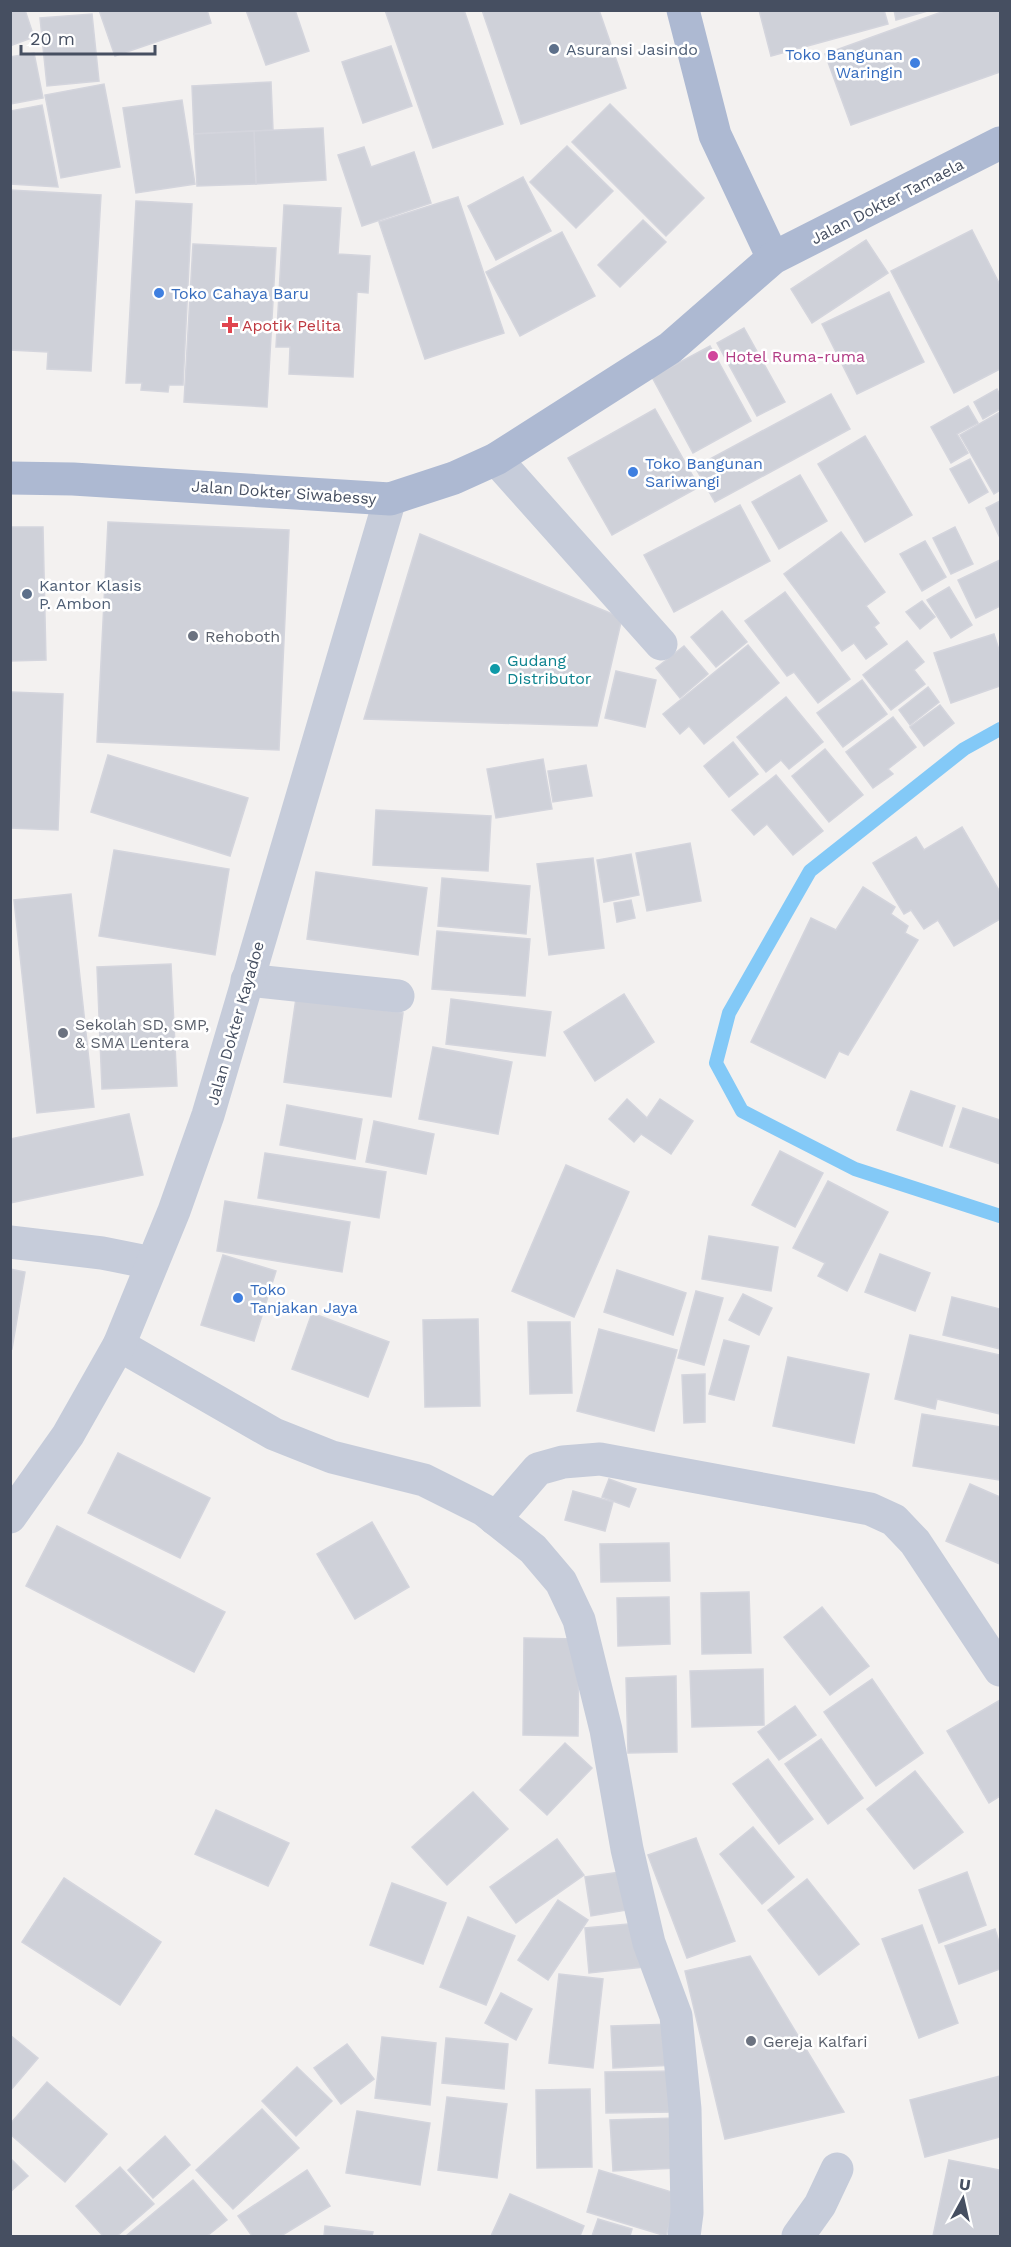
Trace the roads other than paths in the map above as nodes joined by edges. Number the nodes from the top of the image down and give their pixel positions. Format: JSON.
{"nodes":[{"id":1,"x":683,"y":10,"type":"edge"},
{"id":2,"x":1000,"y":143,"type":"edge"},
{"id":3,"x":773,"y":258,"type":"junction"},
{"id":4,"x":496,"y":459,"type":"junction"},
{"id":5,"x":10,"y":478,"type":"edge"},
{"id":6,"x":390,"y":499,"type":"junction"},
{"id":7,"x":661,"y":644,"type":"dead end"},
{"id":8,"x":247,"y":980,"type":"junction"},
{"id":9,"x":398,"y":996,"type":"dead end"},
{"id":10,"x":10,"y":1242,"type":"edge"},
{"id":11,"x":152,"y":1263,"type":"junction"},
{"id":12,"x":118,"y":1345,"type":"junction"},
{"id":13,"x":10,"y":1517,"type":"edge"},
{"id":14,"x":495,"y":1519,"type":"junction"},
{"id":15,"x":1000,"y":1670,"type":"edge"},
{"id":16,"x":837,"y":2169,"type":"dead end"},
{"id":17,"x":684,"y":2236,"type":"edge"},
{"id":18,"x":798,"y":2236,"type":"edge"}],
"edges":[{"from":1,"to":3,"type":"main road"},
{"from":2,"to":3,"type":"main road","name":"Jalan Dokter Tamaela"},
{"from":3,"to":4,"type":"main road","name":"Jalan Dokter Siwabessy"},
{"from":4,"to":6,"type":"main road","name":"Jalan Dokter Siwabessy"},
{"from":4,"to":7,"type":"street"},
{"from":5,"to":6,"type":"main road","name":"Jalan Dokter Siwabessy"},
{"from":6,"to":8,"type":"street","name":"Jalan Dokter Kayadoe"},
{"from":8,"to":9,"type":"street"},
{"from":8,"to":11,"type":"street","name":"Jalan Dokter Kayadoe"},
{"from":10,"to":11,"type":"street"},
{"from":11,"to":12,"type":"street","name":"Jalan Dokter Kayadoe"},
{"from":12,"to":13,"type":"street","name":"Jalan Dokter Kayadoe"},
{"from":12,"to":14,"type":"street"},
{"from":14,"to":15,"type":"street"},
{"from":14,"to":17,"type":"street"},
{"from":16,"to":18,"type":"street"}]}
